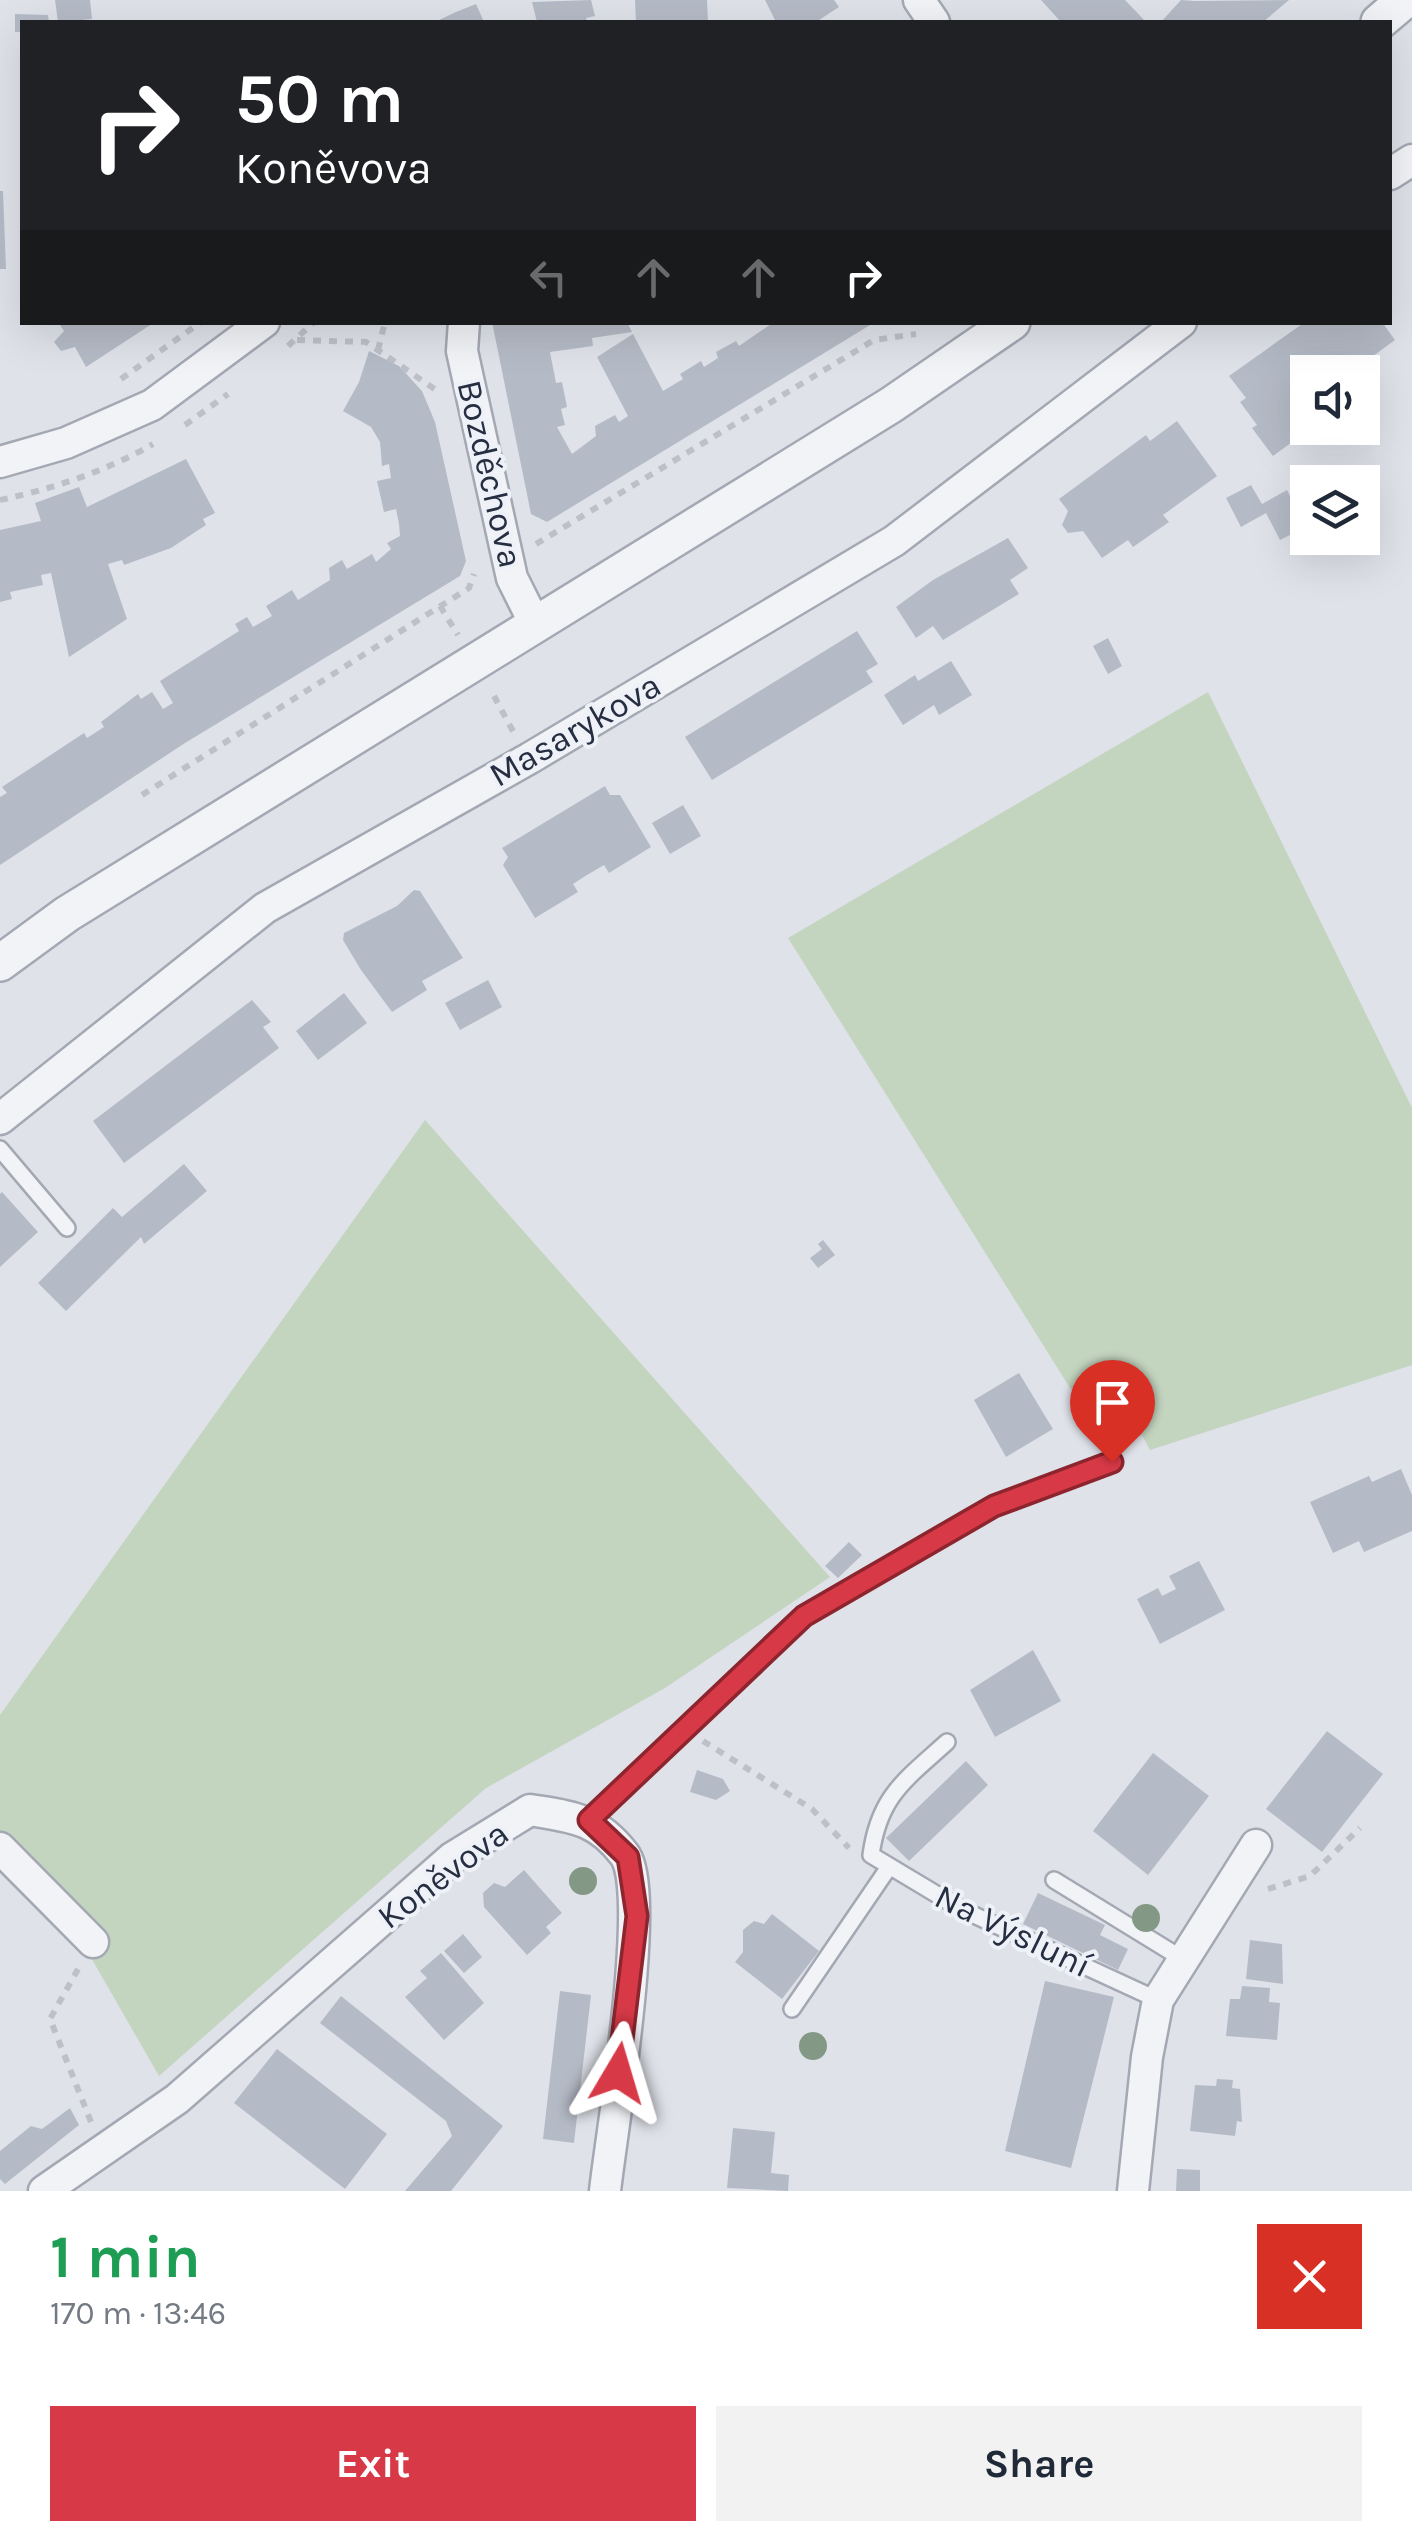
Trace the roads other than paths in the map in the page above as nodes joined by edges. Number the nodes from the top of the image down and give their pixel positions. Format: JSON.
{"nodes":[{"id":1,"x":1405,"y":0,"type":"edge"},
{"id":2,"x":1381,"y":20,"type":"edge"},
{"id":3,"x":260,"y":325,"type":"edge"},
{"id":4,"x":464,"y":325,"type":"edge"},
{"id":5,"x":1008,"y":325,"type":"edge"},
{"id":6,"x":1171,"y":325,"type":"edge"},
{"id":7,"x":1146,"y":333,"type":"edge"},
{"id":8,"x":0,"y":462,"type":"edge"},
{"id":9,"x":534,"y":622,"type":"junction"},
{"id":10,"x":0,"y":963,"type":"edge"},
{"id":11,"x":0,"y":1119,"type":"edge"},
{"id":12,"x":0,"y":1149,"type":"edge"},
{"id":13,"x":67,"y":1228,"type":"dead end"},
{"id":14,"x":1112,"y":1462,"type":"dead end"},
{"id":15,"x":946,"y":1742,"type":"dead end"},
{"id":16,"x":589,"y":1820,"type":"junction"},
{"id":17,"x":1256,"y":1845,"type":"dead end"},
{"id":18,"x":0,"y":1848,"type":"edge"},
{"id":19,"x":890,"y":1867,"type":"junction"},
{"id":20,"x":1054,"y":1880,"type":"dead end"},
{"id":21,"x":93,"y":1942,"type":"road end"},
{"id":22,"x":1181,"y":1958,"type":"junction"},
{"id":23,"x":1158,"y":2000,"type":"junction"},
{"id":24,"x":792,"y":2009,"type":"dead end"},
{"id":25,"x":44,"y":2191,"type":"edge"},
{"id":26,"x":605,"y":2191,"type":"edge"},
{"id":27,"x":1134,"y":2191,"type":"edge"}],
"edges":[{"from":1,"to":2,"type":"street"},
{"from":3,"to":8,"type":"street"},
{"from":4,"to":9,"type":"street","name":"Bozděchova"},
{"from":5,"to":9,"type":"street"},
{"from":6,"to":7,"type":"street","name":"Masarykova"},
{"from":7,"to":11,"type":"street","name":"Masarykova"},
{"from":9,"to":10,"type":"street"},
{"from":12,"to":13,"type":"lane"},
{"from":14,"to":16,"type":"lane"},
{"from":15,"to":19,"type":"lane","name":"Na Výsluní"},
{"from":16,"to":25,"type":"street","name":"Koněvova"},
{"from":16,"to":26,"type":"street"},
{"from":17,"to":22,"type":"street"},
{"from":18,"to":21,"type":"street"},
{"from":19,"to":23,"type":"lane","name":"Na Výsluní"},
{"from":19,"to":24,"type":"lane"},
{"from":20,"to":22,"type":"lane"},
{"from":22,"to":23,"type":"street"},
{"from":23,"to":27,"type":"street"}]}
